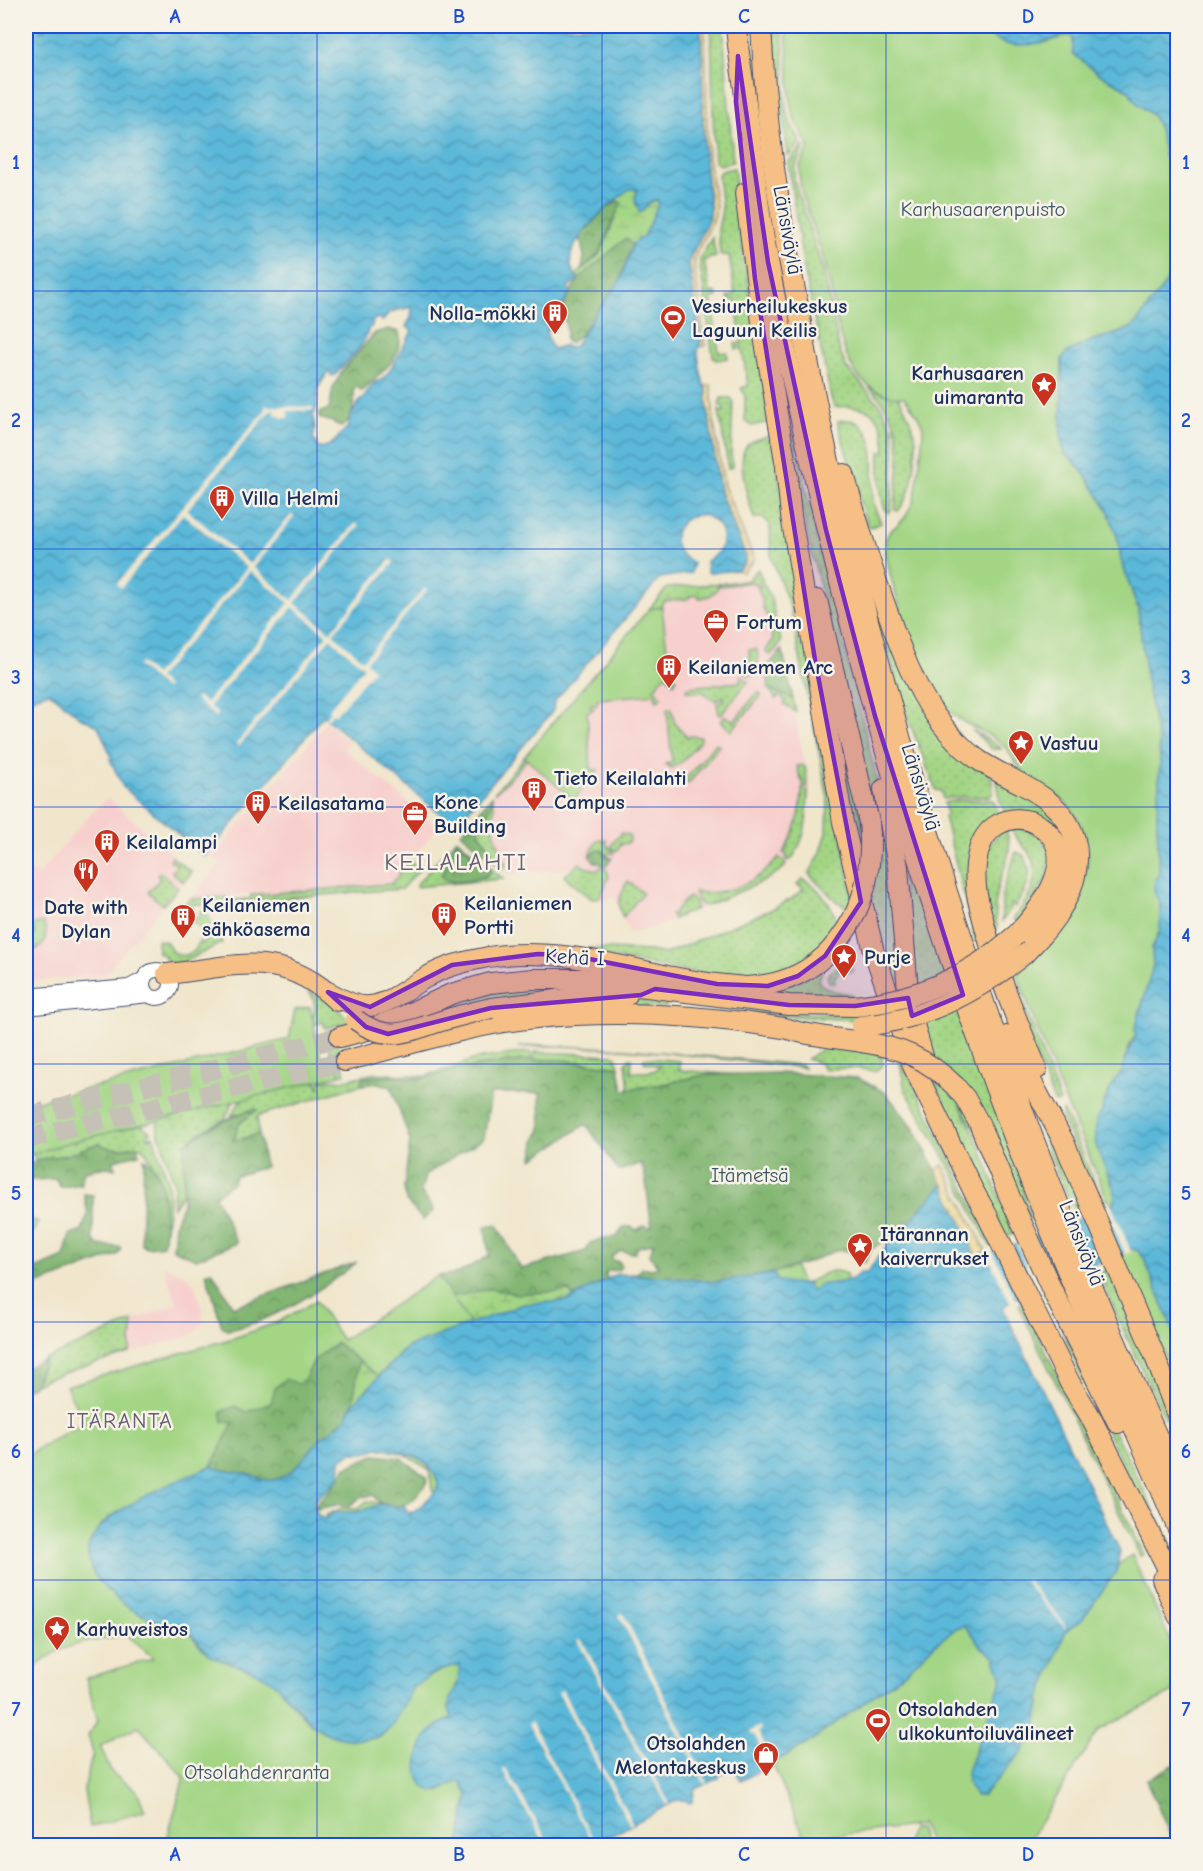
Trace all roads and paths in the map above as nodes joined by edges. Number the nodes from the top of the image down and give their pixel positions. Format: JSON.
{"nodes":[{"id":1,"x":736,"y":26,"type":"edge"},
{"id":2,"x":761,"y":26,"type":"edge"},
{"id":3,"x":738,"y":56,"type":"junction"},
{"id":4,"x":798,"y":305,"type":"junction"},
{"id":5,"x":786,"y":467,"type":"junction"},
{"id":6,"x":871,"y":668,"type":"junction"},
{"id":7,"x":167,"y":974,"type":"junction"},
{"id":8,"x":675,"y":977,"type":"junction"},
{"id":9,"x":144,"y":980,"type":"junction"},
{"id":10,"x":490,"y":983,"type":"junction"},
{"id":11,"x":656,"y":989,"type":"junction"},
{"id":12,"x":328,"y":992,"type":"junction"},
{"id":13,"x":149,"y":995,"type":"junction"},
{"id":14,"x":26,"y":996,"type":"edge"},
{"id":15,"x":26,"y":1008,"type":"edge"},
{"id":16,"x":862,"y":1034,"type":"junction"},
{"id":17,"x":340,"y":1037,"type":"tunnel mouth"},
{"id":18,"x":345,"y":1061,"type":"tunnel mouth"},
{"id":19,"x":1064,"y":1142,"type":"junction"},
{"id":20,"x":986,"y":1213,"type":"junction"},
{"id":21,"x":1078,"y":1276,"type":"junction"},
{"id":22,"x":1041,"y":1294,"type":"junction"},
{"id":23,"x":1154,"y":1354,"type":"junction"},
{"id":24,"x":1178,"y":1399,"type":"edge"},
{"id":25,"x":1178,"y":1417,"type":"edge"},
{"id":26,"x":1178,"y":1453,"type":"edge"},
{"id":27,"x":1178,"y":1483,"type":"edge"},
{"id":28,"x":1139,"y":1517,"type":"junction"},
{"id":29,"x":1178,"y":1529,"type":"edge"},
{"id":30,"x":1178,"y":1534,"type":"edge"},
{"id":31,"x":1178,"y":1589,"type":"edge"},
{"id":32,"x":1178,"y":1616,"type":"edge"}],
"edges":[{"from":1,"to":3,"type":"highway","name":"Länsiväylä"},
{"from":2,"to":4,"type":"highway","name":"Länsiväylä"},
{"from":3,"to":5,"type":"highway"},
{"from":3,"to":6,"type":"highway","name":"Länsiväylä"},
{"from":4,"to":6,"type":"highway","name":"Länsiväylä"},
{"from":4,"to":16,"type":"highway","bridge":true},
{"from":5,"to":8,"type":"highway","bridge":true},
{"from":5,"to":20,"type":"highway"},
{"from":6,"to":19,"type":"highway"},
{"from":6,"to":20,"type":"highway"},
{"from":6,"to":21,"type":"highway","name":"Länsiväylä"},
{"from":7,"to":9,"type":"street"},
{"from":7,"to":12,"type":"highway"},
{"from":7,"to":13,"type":"street"},
{"from":8,"to":10,"type":"highway"},
{"from":8,"to":12,"type":"highway"},
{"from":9,"to":13,"type":"street"},
{"from":9,"to":14,"type":"street"},
{"from":10,"to":11,"type":"highway","name":"Kehä I"},
{"from":10,"to":17,"type":"highway","name":"Kehä I"},
{"from":11,"to":12,"type":"highway","bridge":true},
{"from":11,"to":19,"type":"highway","name":"Kehä I","bridge":true},
{"from":13,"to":15,"type":"street"},
{"from":16,"to":18,"type":"highway"},
{"from":16,"to":22,"type":"highway","bridge":true},
{"from":19,"to":23,"type":"highway"},
{"from":20,"to":22,"type":"highway"},
{"from":21,"to":26,"type":"highway"},
{"from":21,"to":27,"type":"highway","name":"Länsiväylä"},
{"from":21,"to":29,"type":"highway","name":"Länsiväylä"},
{"from":22,"to":28,"type":"highway"},
{"from":22,"to":30,"type":"highway"},
{"from":23,"to":24,"type":"highway"},
{"from":23,"to":25,"type":"highway"},
{"from":28,"to":31,"type":"highway"},
{"from":28,"to":32,"type":"highway"}]}
